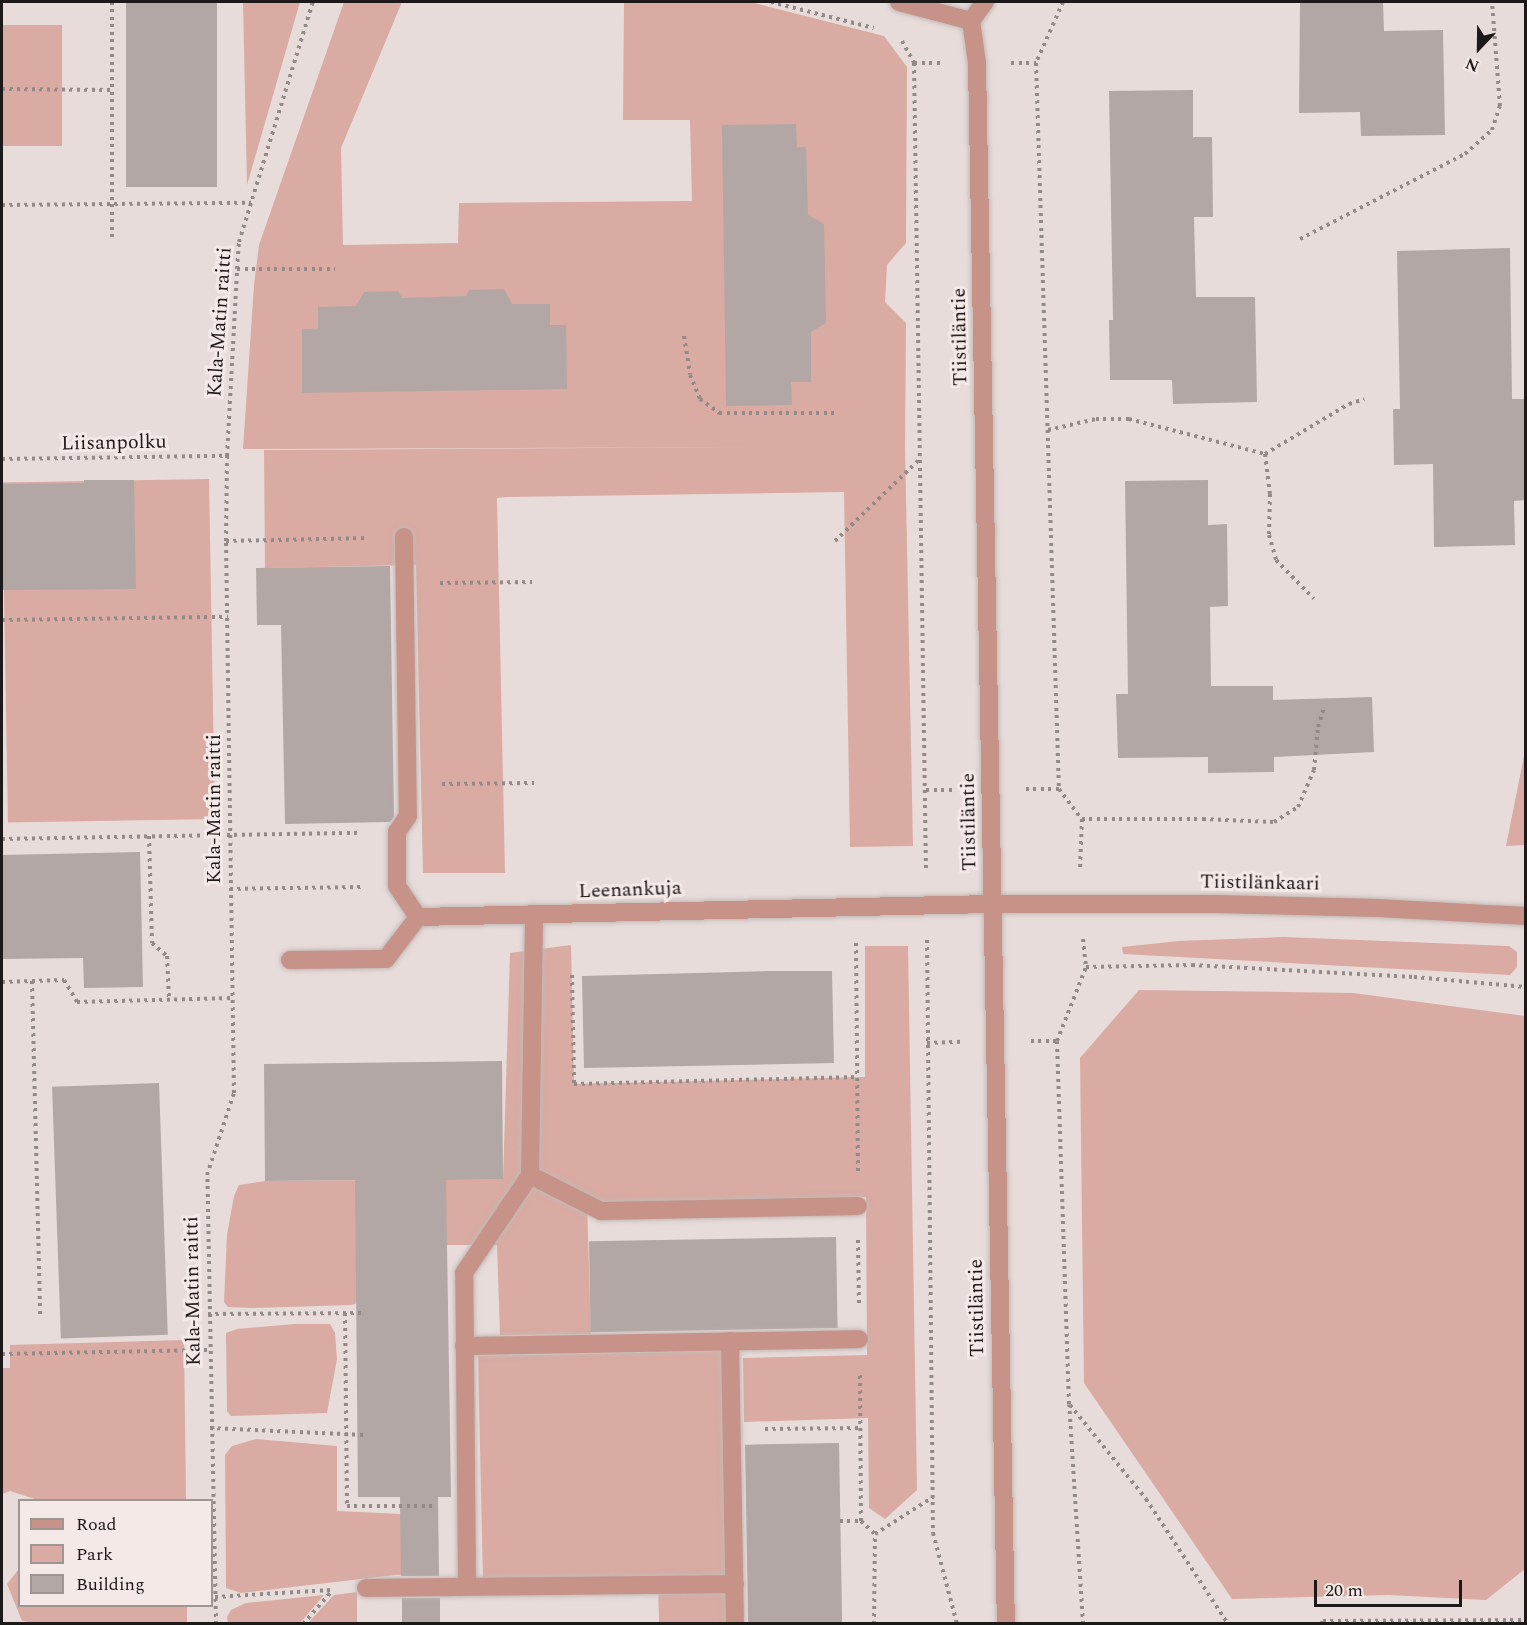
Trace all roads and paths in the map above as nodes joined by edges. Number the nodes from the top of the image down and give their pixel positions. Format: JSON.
{"nodes":[{"id":1,"x":111,"y":2,"type":"edge"},
{"id":2,"x":313,"y":2,"type":"edge"},
{"id":3,"x":771,"y":2,"type":"edge"},
{"id":4,"x":899,"y":2,"type":"edge"},
{"id":5,"x":985,"y":2,"type":"edge"},
{"id":6,"x":1063,"y":2,"type":"edge"},
{"id":7,"x":1491,"y":2,"type":"edge"},
{"id":8,"x":971,"y":21,"type":"junction"},
{"id":9,"x":883,"y":30,"type":"dead end"},
{"id":10,"x":898,"y":39,"type":"dead end"},
{"id":11,"x":2,"y":89,"type":"edge"},
{"id":12,"x":112,"y":90,"type":"junction"},
{"id":13,"x":251,"y":203,"type":"junction"},
{"id":14,"x":2,"y":205,"type":"edge"},
{"id":15,"x":111,"y":205,"type":"junction"},
{"id":16,"x":112,"y":237,"type":"dead end"},
{"id":17,"x":1300,"y":240,"type":"dead end"},
{"id":18,"x":237,"y":269,"type":"junction"},
{"id":19,"x":335,"y":269,"type":"dead end"},
{"id":20,"x":684,"y":336,"type":"dead end"},
{"id":21,"x":1364,"y":399,"type":"dead end"},
{"id":22,"x":839,"y":413,"type":"dead end"},
{"id":23,"x":1048,"y":430,"type":"junction"},
{"id":24,"x":1265,"y":454,"type":"junction"},
{"id":25,"x":226,"y":456,"type":"junction"},
{"id":26,"x":921,"y":458,"type":"junction"},
{"id":27,"x":2,"y":459,"type":"edge"},
{"id":28,"x":404,"y":537,"type":"joint"},
{"id":29,"x":226,"y":541,"type":"junction"},
{"id":30,"x":836,"y":541,"type":"dead end"},
{"id":31,"x":532,"y":582,"type":"dead end"},
{"id":32,"x":406,"y":583,"type":"junction"},
{"id":33,"x":1314,"y":599,"type":"dead end"},
{"id":34,"x":228,"y":617,"type":"junction"},
{"id":35,"x":2,"y":620,"type":"edge"},
{"id":36,"x":1324,"y":707,"type":"dead end"},
{"id":37,"x":534,"y":783,"type":"dead end"},
{"id":38,"x":408,"y":784,"type":"junction"},
{"id":39,"x":1082,"y":819,"type":"junction"},
{"id":40,"x":397,"y":832,"type":"junction"},
{"id":41,"x":230,"y":835,"type":"junction"},
{"id":42,"x":149,"y":836,"type":"junction"},
{"id":43,"x":2,"y":839,"type":"edge"},
{"id":44,"x":294,"y":888,"type":"dead end"},
{"id":45,"x":230,"y":889,"type":"junction"},
{"id":46,"x":926,"y":904,"type":"junction"},
{"id":47,"x":993,"y":904,"type":"junction"},
{"id":48,"x":1078,"y":904,"type":"junction"},
{"id":49,"x":855,"y":906,"type":"junction"},
{"id":50,"x":571,"y":914,"type":"junction"},
{"id":51,"x":534,"y":916,"type":"junction"},
{"id":52,"x":1526,"y":916,"type":"edge"},
{"id":53,"x":418,"y":917,"type":"junction"},
{"id":54,"x":290,"y":960,"type":"dead end"},
{"id":55,"x":1086,"y":967,"type":"junction"},
{"id":56,"x":32,"y":981,"type":"junction"},
{"id":57,"x":2,"y":982,"type":"edge"},
{"id":58,"x":1526,"y":987,"type":"edge"},
{"id":59,"x":232,"y":998,"type":"junction"},
{"id":60,"x":169,"y":999,"type":"junction"},
{"id":61,"x":857,"y":1077,"type":"junction"},
{"id":62,"x":530,"y":1175,"type":"junction"},
{"id":63,"x":858,"y":1206,"type":"junction"},
{"id":64,"x":345,"y":1313,"type":"junction"},
{"id":65,"x":363,"y":1313,"type":"dead end"},
{"id":66,"x":208,"y":1314,"type":"junction"},
{"id":67,"x":40,"y":1315,"type":"dead end"},
{"id":68,"x":859,"y":1339,"type":"junction"},
{"id":69,"x":730,"y":1341,"type":"junction"},
{"id":70,"x":464,"y":1346,"type":"junction"},
{"id":71,"x":208,"y":1350,"type":"junction"},
{"id":72,"x":2,"y":1354,"type":"edge"},
{"id":73,"x":1069,"y":1404,"type":"junction"},
{"id":74,"x":210,"y":1428,"type":"junction"},
{"id":75,"x":861,"y":1428,"type":"junction"},
{"id":76,"x":732,"y":1430,"type":"junction"},
{"id":77,"x":346,"y":1433,"type":"junction"},
{"id":78,"x":365,"y":1435,"type":"dead end"},
{"id":79,"x":933,"y":1497,"type":"junction"},
{"id":80,"x":212,"y":1499,"type":"edge"},
{"id":81,"x":466,"y":1506,"type":"junction"},
{"id":82,"x":840,"y":1521,"type":"dead end"},
{"id":83,"x":861,"y":1521,"type":"junction"},
{"id":84,"x":213,"y":1529,"type":"edge"},
{"id":85,"x":875,"y":1534,"type":"junction"},
{"id":86,"x":735,"y":1584,"type":"junction"},
{"id":87,"x":467,"y":1586,"type":"junction"},
{"id":88,"x":366,"y":1588,"type":"joint"},
{"id":89,"x":332,"y":1590,"type":"junction"},
{"id":90,"x":215,"y":1597,"type":"junction"},
{"id":91,"x":1526,"y":1620,"type":"edge"},
{"id":92,"x":216,"y":1623,"type":"edge"},
{"id":93,"x":303,"y":1623,"type":"edge"},
{"id":94,"x":735,"y":1623,"type":"edge"},
{"id":95,"x":874,"y":1623,"type":"edge"},
{"id":96,"x":957,"y":1623,"type":"edge"},
{"id":97,"x":1006,"y":1623,"type":"edge"},
{"id":98,"x":1083,"y":1623,"type":"edge"},
{"id":99,"x":1228,"y":1623,"type":"edge"},
{"id":100,"x":1321,"y":1623,"type":"edge"}],
"edges":[{"from":1,"to":12,"type":"path"},
{"from":2,"to":13,"type":"path","name":"Kala-Matin raitti"},
{"from":3,"to":9,"type":"path"},
{"from":4,"to":8,"type":"street"},
{"from":5,"to":8,"type":"street"},
{"from":6,"to":23,"type":"path"},
{"from":7,"to":17,"type":"path"},
{"from":8,"to":47,"type":"street","name":"Tiistiläntie"},
{"from":10,"to":26,"type":"path"},
{"from":11,"to":12,"type":"path"},
{"from":12,"to":15,"type":"path"},
{"from":13,"to":15,"type":"path"},
{"from":13,"to":18,"type":"path","name":"Kala-Matin raitti"},
{"from":14,"to":15,"type":"path"},
{"from":15,"to":16,"type":"path"},
{"from":18,"to":19,"type":"path"},
{"from":18,"to":25,"type":"path","name":"Kala-Matin raitti"},
{"from":20,"to":22,"type":"path"},
{"from":21,"to":24,"type":"path"},
{"from":23,"to":24,"type":"path"},
{"from":23,"to":39,"type":"path"},
{"from":24,"to":33,"type":"path"},
{"from":25,"to":27,"type":"path","name":"Liisanpolku"},
{"from":25,"to":29,"type":"path","name":"Kala-Matin raitti"},
{"from":26,"to":30,"type":"path"},
{"from":26,"to":46,"type":"path"},
{"from":28,"to":29,"type":"path"},
{"from":28,"to":32,"type":"street"},
{"from":29,"to":34,"type":"path","name":"Kala-Matin raitti"},
{"from":31,"to":32,"type":"path"},
{"from":32,"to":38,"type":"street"},
{"from":34,"to":35,"type":"path"},
{"from":34,"to":41,"type":"path","name":"Kala-Matin raitti"},
{"from":36,"to":39,"type":"path"},
{"from":37,"to":38,"type":"path"},
{"from":38,"to":40,"type":"street"},
{"from":39,"to":48,"type":"path"},
{"from":40,"to":41,"type":"path"},
{"from":40,"to":53,"type":"street"},
{"from":41,"to":42,"type":"path"},
{"from":41,"to":45,"type":"path","name":"Kala-Matin raitti"},
{"from":42,"to":43,"type":"path"},
{"from":42,"to":60,"type":"path"},
{"from":44,"to":45,"type":"path"},
{"from":45,"to":59,"type":"path","name":"Kala-Matin raitti"},
{"from":46,"to":47,"type":"street","name":"Leenankuja"},
{"from":46,"to":49,"type":"street","name":"Leenankuja"},
{"from":46,"to":79,"type":"path"},
{"from":47,"to":48,"type":"street","name":"Tiistilänkaari"},
{"from":47,"to":97,"type":"street","name":"Tiistiläntie"},
{"from":48,"to":52,"type":"street","name":"Tiistilänkaari"},
{"from":48,"to":55,"type":"path"},
{"from":49,"to":50,"type":"street","name":"Leenankuja"},
{"from":49,"to":61,"type":"path"},
{"from":50,"to":51,"type":"street","name":"Leenankuja"},
{"from":50,"to":61,"type":"path"},
{"from":51,"to":53,"type":"street","name":"Leenankuja"},
{"from":51,"to":62,"type":"street"},
{"from":53,"to":54,"type":"street"},
{"from":55,"to":58,"type":"path"},
{"from":55,"to":73,"type":"path"},
{"from":56,"to":57,"type":"path"},
{"from":56,"to":60,"type":"path"},
{"from":56,"to":67,"type":"path"},
{"from":59,"to":60,"type":"path"},
{"from":59,"to":66,"type":"path","name":"Kala-Matin raitti"},
{"from":61,"to":63,"type":"path"},
{"from":62,"to":63,"type":"street"},
{"from":62,"to":70,"type":"street"},
{"from":63,"to":68,"type":"path"},
{"from":64,"to":65,"type":"path"},
{"from":64,"to":66,"type":"path"},
{"from":64,"to":77,"type":"path"},
{"from":66,"to":71,"type":"path","name":"Kala-Matin raitti"},
{"from":68,"to":69,"type":"street"},
{"from":68,"to":75,"type":"path"},
{"from":69,"to":70,"type":"street"},
{"from":69,"to":76,"type":"street"},
{"from":70,"to":81,"type":"street"},
{"from":71,"to":72,"type":"path"},
{"from":71,"to":74,"type":"path","name":"Kala-Matin raitti"},
{"from":73,"to":98,"type":"path"},
{"from":73,"to":99,"type":"path"},
{"from":74,"to":77,"type":"path"},
{"from":74,"to":80,"type":"path","name":"Kala-Matin raitti"},
{"from":75,"to":76,"type":"path"},
{"from":75,"to":83,"type":"path"},
{"from":76,"to":86,"type":"street"},
{"from":77,"to":78,"type":"path"},
{"from":77,"to":81,"type":"path"},
{"from":79,"to":85,"type":"path"},
{"from":79,"to":96,"type":"path"},
{"from":81,"to":87,"type":"street"},
{"from":82,"to":83,"type":"path"},
{"from":83,"to":85,"type":"path"},
{"from":84,"to":90,"type":"path","name":"Kala-Matin raitti"},
{"from":85,"to":95,"type":"path"},
{"from":86,"to":87,"type":"street"},
{"from":86,"to":94,"type":"street"},
{"from":87,"to":88,"type":"street"},
{"from":88,"to":89,"type":"path"},
{"from":89,"to":90,"type":"path"},
{"from":89,"to":93,"type":"path"},
{"from":90,"to":92,"type":"path","name":"Kala-Matin raitti"},
{"from":91,"to":100,"type":"path"}]}
